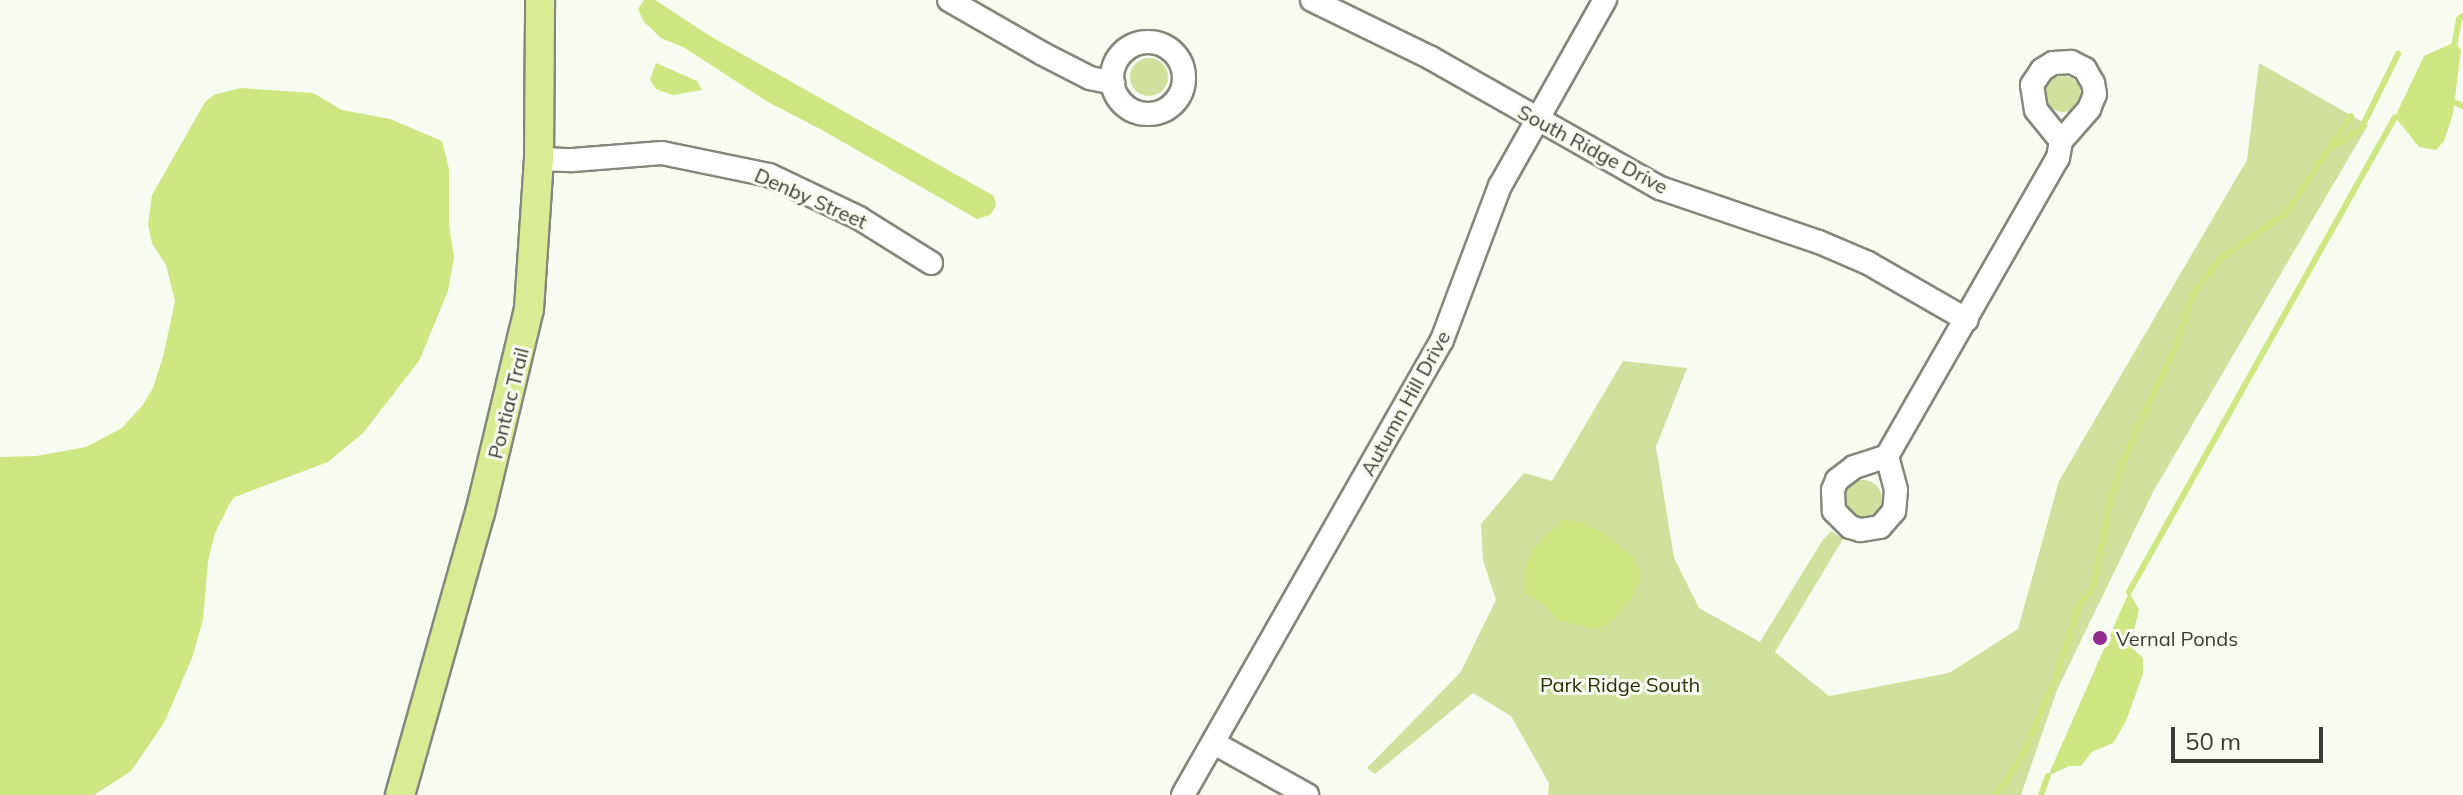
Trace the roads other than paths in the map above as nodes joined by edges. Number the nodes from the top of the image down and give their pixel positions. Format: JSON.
{"nodes":[{"id":1,"x":540,"y":0,"type":"edge"},
{"id":2,"x":949,"y":0,"type":"edge"},
{"id":3,"x":1312,"y":0,"type":"edge"},
{"id":4,"x":1605,"y":0,"type":"edge"},
{"id":5,"x":1113,"y":83,"type":"dead end"},
{"id":6,"x":1535,"y":119,"type":"junction"},
{"id":7,"x":2061,"y":141,"type":"dead end"},
{"id":8,"x":539,"y":159,"type":"junction"},
{"id":9,"x":931,"y":263,"type":"dead end"},
{"id":10,"x":1967,"y":320,"type":"junction"},
{"id":11,"x":1887,"y":456,"type":"dead end"},
{"id":12,"x":1214,"y":743,"type":"junction"},
{"id":13,"x":400,"y":795,"type":"edge"},
{"id":14,"x":1183,"y":795,"type":"edge"},
{"id":15,"x":1307,"y":795,"type":"edge"}],
"edges":[{"from":1,"to":8,"type":"main road","name":"Pontiac Trail"},
{"from":2,"to":5,"type":"street"},
{"from":3,"to":6,"type":"street","name":"South Ridge Drive"},
{"from":4,"to":6,"type":"street","name":"Autumn Hill Drive"},
{"from":6,"to":10,"type":"street","name":"South Ridge Drive"},
{"from":6,"to":12,"type":"street","name":"Autumn Hill Drive"},
{"from":7,"to":10,"type":"street"},
{"from":8,"to":9,"type":"street","name":"Denby Street"},
{"from":8,"to":13,"type":"main road","name":"Pontiac Trail"},
{"from":10,"to":11,"type":"street"},
{"from":12,"to":14,"type":"street","name":"Autumn Hill Drive"},
{"from":12,"to":15,"type":"street"}]}
